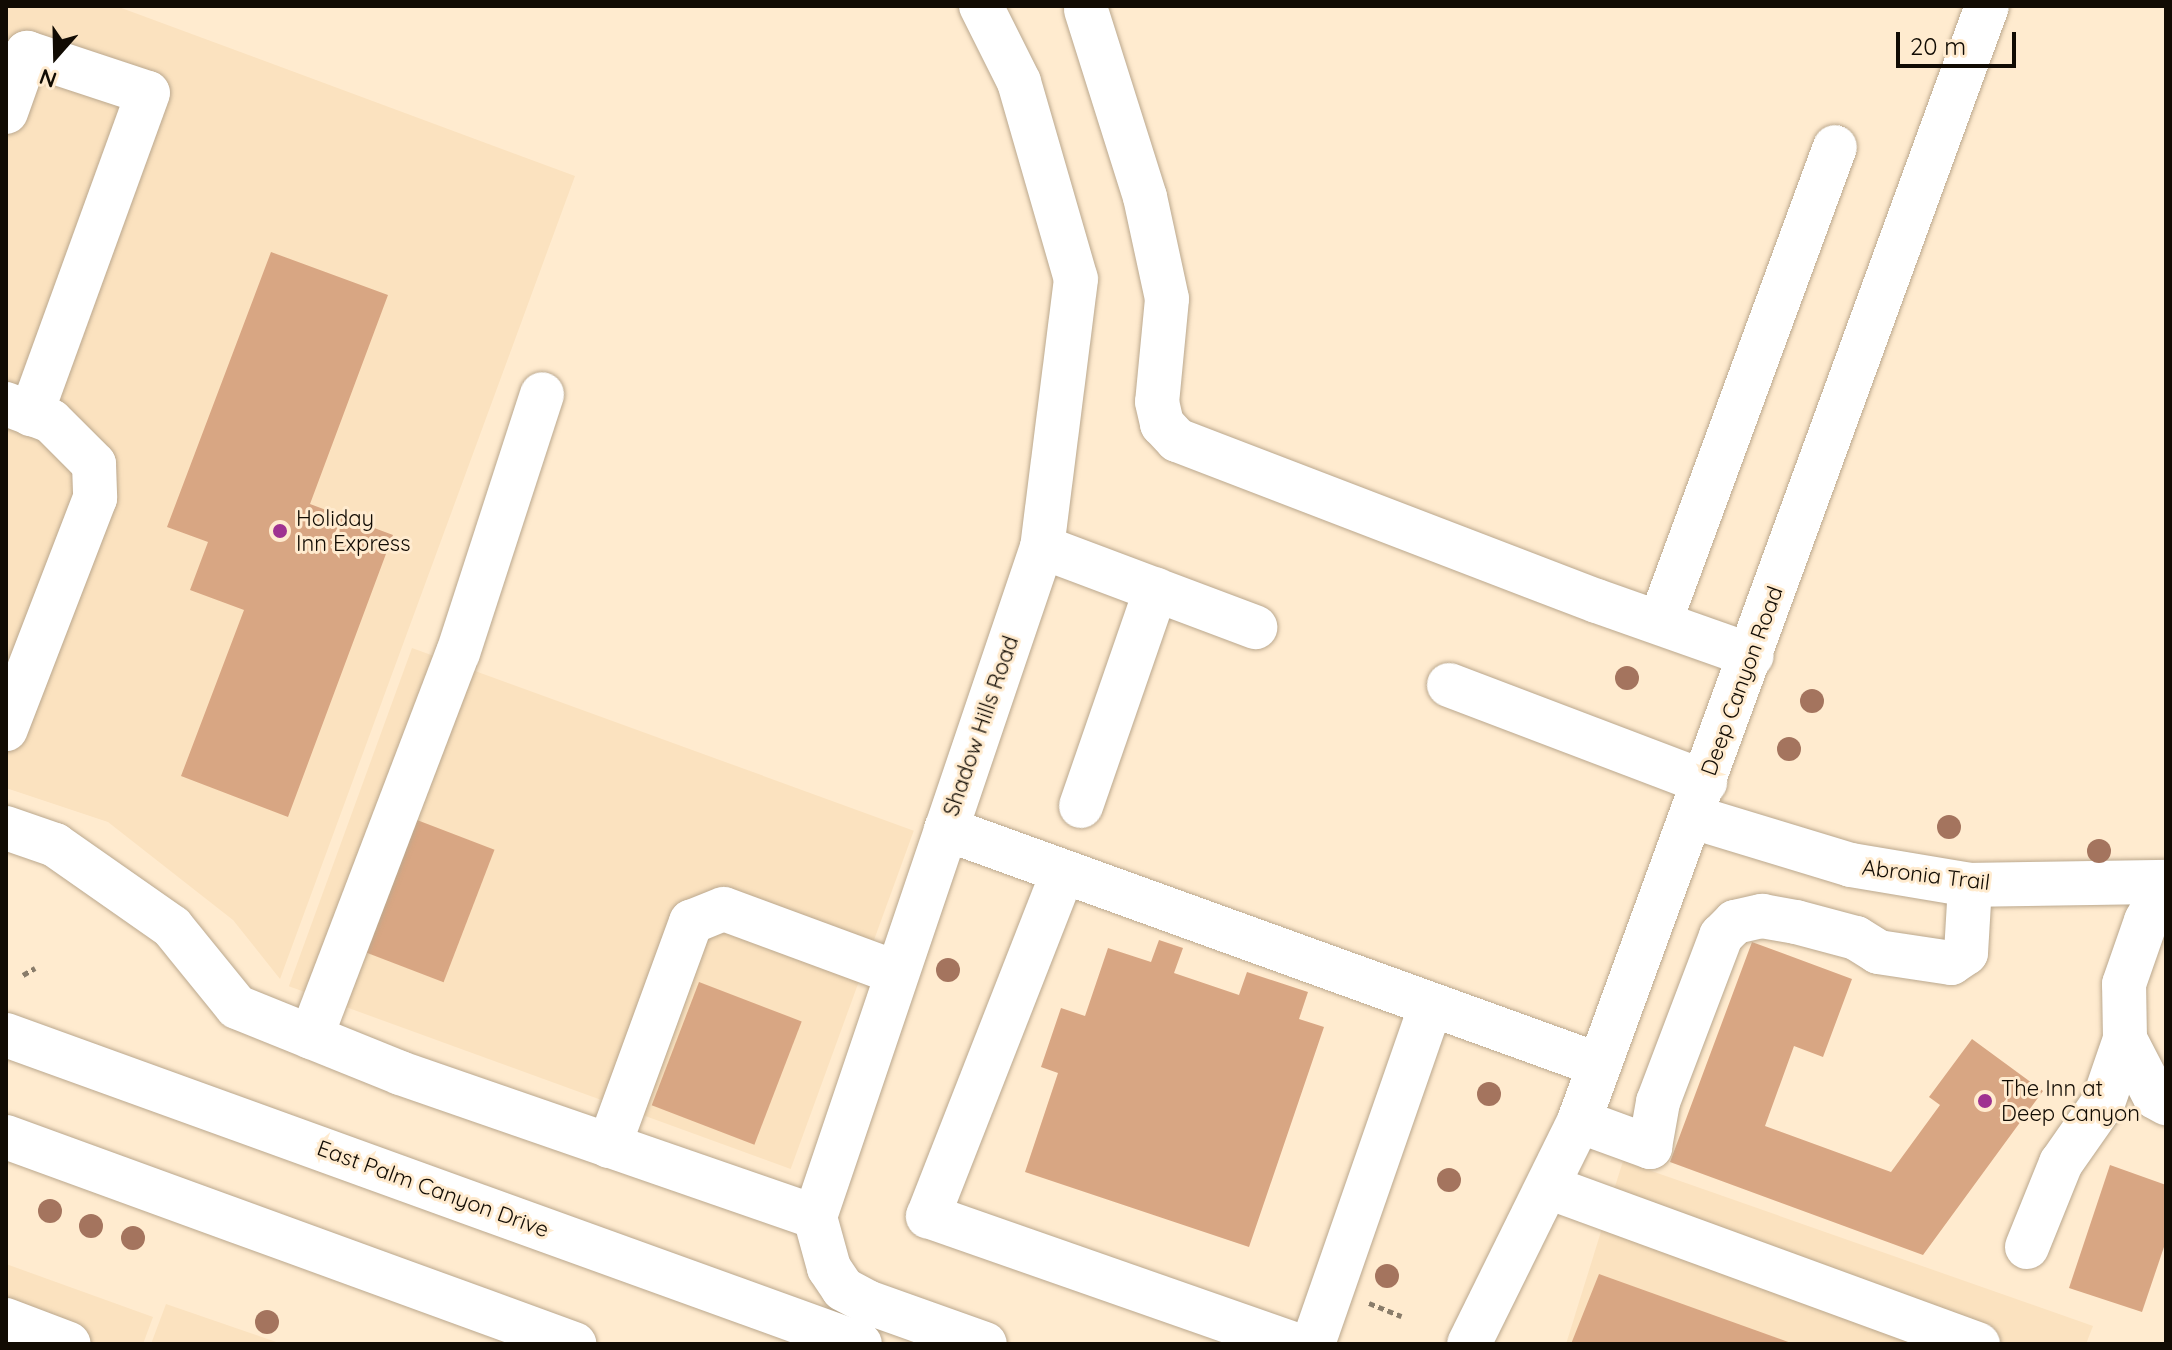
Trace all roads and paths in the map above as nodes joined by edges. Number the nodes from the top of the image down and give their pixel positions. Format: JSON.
{"nodes":[{"id":1,"x":981,"y":6,"type":"edge"},
{"id":2,"x":1987,"y":6,"type":"edge"},
{"id":3,"x":1086,"y":10,"type":"dead end"},
{"id":4,"x":6,"y":112,"type":"edge"},
{"id":5,"x":1835,"y":147,"type":"dead end"},
{"id":6,"x":542,"y":394,"type":"dead end"},
{"id":7,"x":18,"y":409,"type":"edge"},
{"id":8,"x":1042,"y":547,"type":"junction"},
{"id":9,"x":1156,"y":590,"type":"junction"},
{"id":10,"x":1660,"y":622,"type":"junction"},
{"id":11,"x":1255,"y":627,"type":"dead end"},
{"id":12,"x":1752,"y":656,"type":"junction"},
{"id":13,"x":1449,"y":685,"type":"dead end"},
{"id":14,"x":6,"y":729,"type":"edge"},
{"id":15,"x":1699,"y":799,"type":"junction"},
{"id":16,"x":1081,"y":806,"type":"dead end"},
{"id":17,"x":6,"y":828,"type":"edge"},
{"id":18,"x":946,"y":829,"type":"junction"},
{"id":19,"x":1063,"y":872,"type":"junction"},
{"id":20,"x":2166,"y":883,"type":"edge"},
{"id":21,"x":1970,"y":885,"type":"junction"},
{"id":22,"x":35,"y":968,"type":"dead end"},
{"id":23,"x":897,"y":973,"type":"junction"},
{"id":24,"x":23,"y":975,"type":"dead end"},
{"id":25,"x":1431,"y":1006,"type":"junction"},
{"id":26,"x":6,"y":1035,"type":"edge"},
{"id":27,"x":311,"y":1037,"type":"junction"},
{"id":28,"x":2125,"y":1039,"type":"junction"},
{"id":29,"x":1599,"y":1065,"type":"junction"},
{"id":30,"x":2166,"y":1103,"type":"edge"},
{"id":31,"x":1579,"y":1121,"type":"junction"},
{"id":32,"x":6,"y":1137,"type":"edge"},
{"id":33,"x":609,"y":1146,"type":"junction"},
{"id":34,"x":1548,"y":1187,"type":"junction"},
{"id":35,"x":815,"y":1217,"type":"junction"},
{"id":36,"x":2027,"y":1247,"type":"dead end"},
{"id":37,"x":8,"y":1328,"type":"edge"},
{"id":38,"x":69,"y":1344,"type":"edge"},
{"id":39,"x":574,"y":1344,"type":"edge"},
{"id":40,"x":860,"y":1344,"type":"edge"},
{"id":41,"x":985,"y":1344,"type":"edge"},
{"id":42,"x":1294,"y":1344,"type":"edge"},
{"id":43,"x":1313,"y":1344,"type":"edge"},
{"id":44,"x":1469,"y":1344,"type":"edge"},
{"id":45,"x":1978,"y":1344,"type":"edge"}],
"edges":[{"from":1,"to":8,"type":"street","name":"Shadow Hills Road"},
{"from":2,"to":12,"type":"street","name":"Deep Canyon Road"},
{"from":3,"to":10,"type":"street"},
{"from":4,"to":7,"type":"street"},
{"from":5,"to":10,"type":"street"},
{"from":6,"to":27,"type":"street"},
{"from":7,"to":14,"type":"street"},
{"from":8,"to":9,"type":"street"},
{"from":8,"to":18,"type":"street","name":"Shadow Hills Road"},
{"from":9,"to":11,"type":"street"},
{"from":9,"to":16,"type":"street"},
{"from":10,"to":12,"type":"street"},
{"from":12,"to":15,"type":"street","name":"Deep Canyon Road"},
{"from":13,"to":15,"type":"street","name":"Abronia Trail"},
{"from":15,"to":21,"type":"street","name":"Abronia Trail"},
{"from":15,"to":29,"type":"street","name":"Deep Canyon Road"},
{"from":17,"to":27,"type":"street"},
{"from":18,"to":19,"type":"street"},
{"from":18,"to":23,"type":"street","name":"Shadow Hills Road"},
{"from":19,"to":25,"type":"street"},
{"from":19,"to":42,"type":"street"},
{"from":20,"to":21,"type":"street","name":"Abronia Trail"},
{"from":20,"to":28,"type":"street"},
{"from":21,"to":31,"type":"street"},
{"from":22,"to":24,"type":"path"},
{"from":23,"to":33,"type":"street"},
{"from":23,"to":35,"type":"street","name":"Shadow Hills Road"},
{"from":25,"to":29,"type":"street"},
{"from":25,"to":43,"type":"street"},
{"from":26,"to":40,"type":"street","name":"East Palm Canyon Drive"},
{"from":27,"to":33,"type":"street"},
{"from":28,"to":30,"type":"street"},
{"from":28,"to":36,"type":"street"},
{"from":29,"to":31,"type":"street","name":"Deep Canyon Road"},
{"from":31,"to":34,"type":"street","name":"Deep Canyon Road"},
{"from":32,"to":39,"type":"street"},
{"from":33,"to":35,"type":"street"},
{"from":34,"to":44,"type":"street","name":"Deep Canyon Road"},
{"from":34,"to":45,"type":"street"},
{"from":35,"to":41,"type":"street"},
{"from":37,"to":38,"type":"street"}]}
